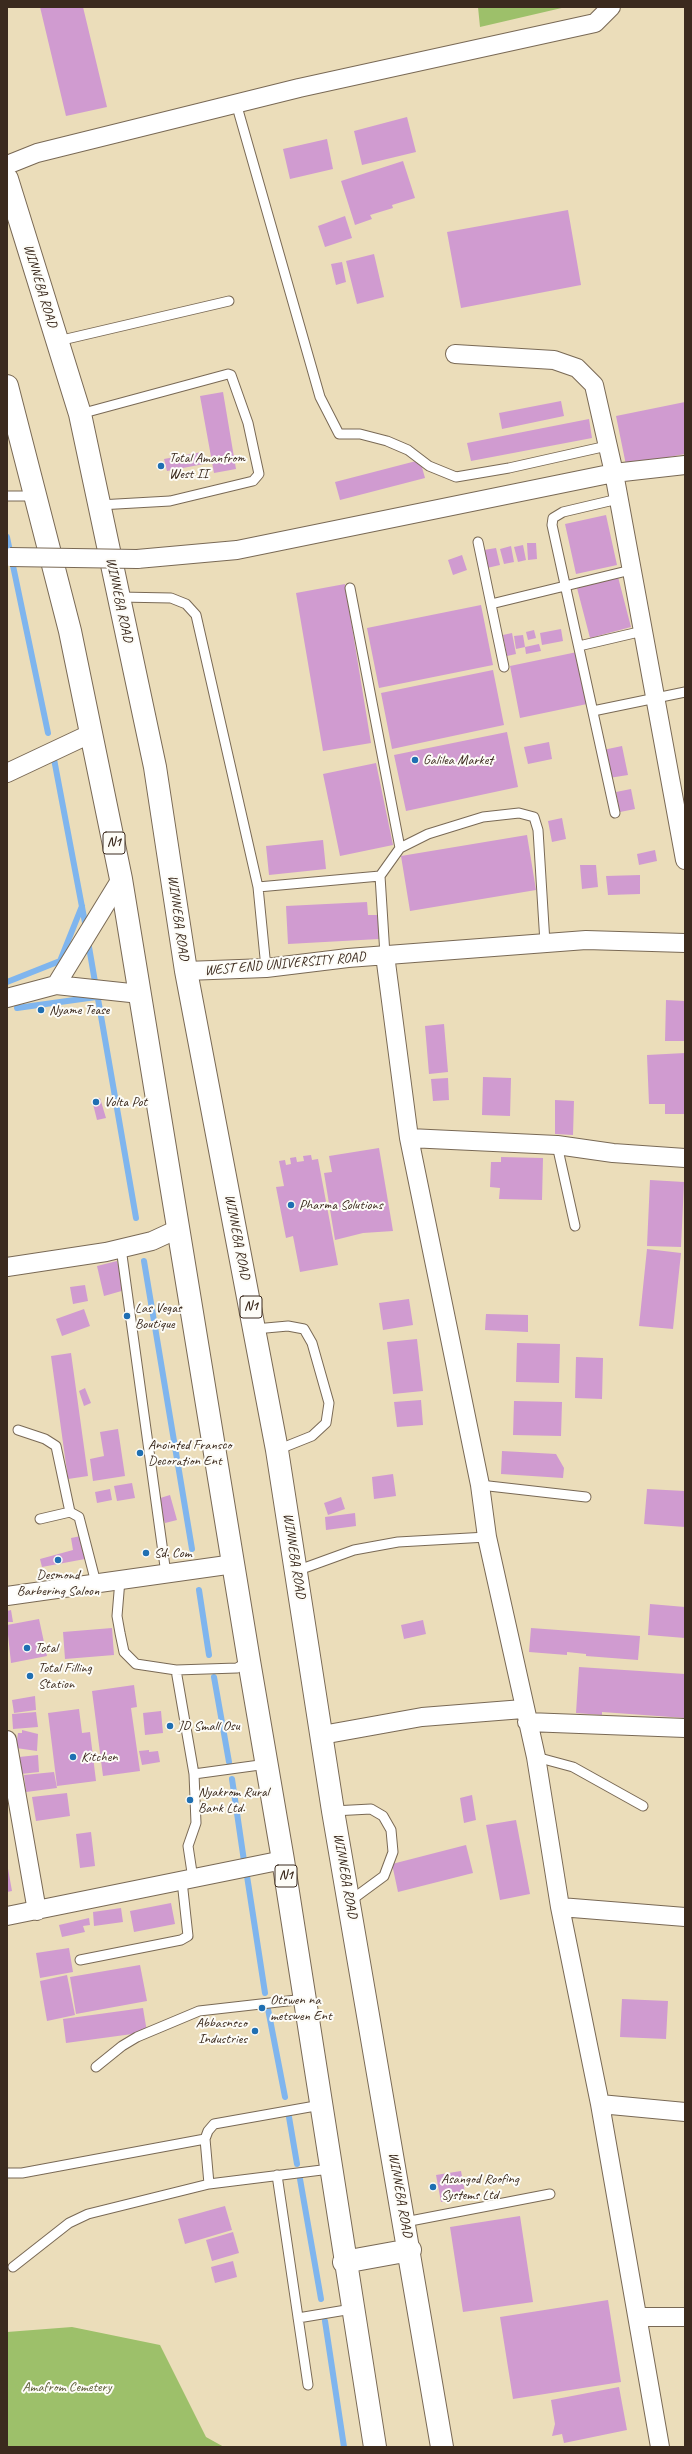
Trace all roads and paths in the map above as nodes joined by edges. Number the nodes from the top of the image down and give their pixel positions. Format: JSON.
{"nodes":[{"id":1,"x":611,"y":7,"type":"edge"},
{"id":2,"x":236,"y":103,"type":"junction"},
{"id":3,"x":7,"y":165,"type":"edge"},
{"id":4,"x":7,"y":179,"type":"edge"},
{"id":5,"x":228,"y":302,"type":"dead end"},
{"id":6,"x":58,"y":342,"type":"junction"},
{"id":7,"x":455,"y":354,"type":"dead end"},
{"id":8,"x":7,"y":386,"type":"edge"},
{"id":9,"x":80,"y":414,"type":"junction"},
{"id":10,"x":607,"y":446,"type":"junction"},
{"id":11,"x":685,"y":465,"type":"edge"},
{"id":12,"x":614,"y":473,"type":"junction"},
{"id":13,"x":7,"y":496,"type":"edge"},
{"id":14,"x":35,"y":496,"type":"junction"},
{"id":15,"x":618,"y":499,"type":"junction"},
{"id":16,"x":99,"y":505,"type":"junction"},
{"id":17,"x":478,"y":542,"type":"dead end"},
{"id":18,"x":8,"y":557,"type":"edge"},
{"id":19,"x":631,"y":570,"type":"junction"},
{"id":20,"x":565,"y":585,"type":"junction"},
{"id":21,"x":350,"y":588,"type":"dead end"},
{"id":22,"x":119,"y":597,"type":"junction"},
{"id":23,"x":491,"y":604,"type":"junction"},
{"id":24,"x":643,"y":631,"type":"junction"},
{"id":25,"x":579,"y":646,"type":"junction"},
{"id":26,"x":504,"y":668,"type":"dead end"},
{"id":27,"x":685,"y":692,"type":"edge"},
{"id":28,"x":655,"y":697,"type":"junction"},
{"id":29,"x":593,"y":711,"type":"junction"},
{"id":30,"x":92,"y":733,"type":"junction"},
{"id":31,"x":7,"y":773,"type":"edge"},
{"id":32,"x":616,"y":813,"type":"dead end"},
{"id":33,"x":400,"y":848,"type":"junction"},
{"id":34,"x":685,"y":860,"type":"edge"},
{"id":35,"x":380,"y":876,"type":"junction"},
{"id":36,"x":121,"y":879,"type":"junction"},
{"id":37,"x":258,"y":887,"type":"junction"},
{"id":38,"x":545,"y":943,"type":"junction"},
{"id":39,"x":685,"y":943,"type":"edge"},
{"id":40,"x":385,"y":956,"type":"junction"},
{"id":41,"x":266,"y":968,"type":"junction"},
{"id":42,"x":186,"y":972,"type":"junction"},
{"id":43,"x":56,"y":985,"type":"junction"},
{"id":44,"x":140,"y":994,"type":"junction"},
{"id":45,"x":7,"y":998,"type":"edge"},
{"id":46,"x":408,"y":1138,"type":"junction"},
{"id":47,"x":556,"y":1145,"type":"junction"},
{"id":48,"x":685,"y":1158,"type":"edge"},
{"id":49,"x":575,"y":1226,"type":"dead end"},
{"id":50,"x":178,"y":1229,"type":"junction"},
{"id":51,"x":121,"y":1248,"type":"junction"},
{"id":52,"x":7,"y":1267,"type":"edge"},
{"id":53,"x":255,"y":1329,"type":"junction"},
{"id":54,"x":18,"y":1430,"type":"dead end"},
{"id":55,"x":277,"y":1450,"type":"junction"},
{"id":56,"x":480,"y":1485,"type":"junction"},
{"id":57,"x":586,"y":1497,"type":"dead end"},
{"id":58,"x":70,"y":1512,"type":"junction"},
{"id":59,"x":40,"y":1519,"type":"dead end"},
{"id":60,"x":487,"y":1537,"type":"junction"},
{"id":61,"x":234,"y":1564,"type":"junction"},
{"id":62,"x":296,"y":1571,"type":"junction"},
{"id":63,"x":166,"y":1574,"type":"junction"},
{"id":64,"x":120,"y":1580,"type":"junction"},
{"id":65,"x":96,"y":1583,"type":"junction"},
{"id":66,"x":7,"y":1596,"type":"edge"},
{"id":67,"x":248,"y":1661,"type":"junction"},
{"id":68,"x":176,"y":1670,"type":"junction"},
{"id":69,"x":525,"y":1715,"type":"junction"},
{"id":70,"x":685,"y":1728,"type":"edge"},
{"id":71,"x":322,"y":1735,"type":"junction"},
{"id":72,"x":7,"y":1740,"type":"edge"},
{"id":73,"x":536,"y":1757,"type":"junction"},
{"id":74,"x":267,"y":1764,"type":"junction"},
{"id":75,"x":194,"y":1774,"type":"junction"},
{"id":76,"x":643,"y":1806,"type":"dead end"},
{"id":77,"x":333,"y":1810,"type":"junction"},
{"id":78,"x":283,"y":1860,"type":"junction"},
{"id":79,"x":187,"y":1880,"type":"junction"},
{"id":80,"x":350,"y":1901,"type":"junction"},
{"id":81,"x":560,"y":1907,"type":"junction"},
{"id":82,"x":37,"y":1911,"type":"junction"},
{"id":83,"x":7,"y":1916,"type":"edge"},
{"id":84,"x":685,"y":1917,"type":"edge"},
{"id":85,"x":80,"y":1960,"type":"dead end"},
{"id":86,"x":305,"y":1999,"type":"junction"},
{"id":87,"x":96,"y":2067,"type":"dead end"},
{"id":88,"x":600,"y":2104,"type":"junction"},
{"id":89,"x":321,"y":2105,"type":"junction"},
{"id":90,"x":685,"y":2112,"type":"edge"},
{"id":91,"x":205,"y":2139,"type":"junction"},
{"id":92,"x":330,"y":2169,"type":"junction"},
{"id":93,"x":7,"y":2173,"type":"edge"},
{"id":94,"x":277,"y":2175,"type":"junction"},
{"id":95,"x":209,"y":2184,"type":"junction"},
{"id":96,"x":550,"y":2194,"type":"dead end"},
{"id":97,"x":405,"y":2222,"type":"junction"},
{"id":98,"x":410,"y":2250,"type":"junction"},
{"id":99,"x":344,"y":2262,"type":"junction"},
{"id":100,"x":13,"y":2268,"type":"dead end"},
{"id":101,"x":352,"y":2309,"type":"junction"},
{"id":102,"x":685,"y":2317,"type":"edge"},
{"id":103,"x":298,"y":2318,"type":"junction"},
{"id":104,"x":639,"y":2318,"type":"junction"},
{"id":105,"x":308,"y":2386,"type":"dead end"},
{"id":106,"x":375,"y":2447,"type":"edge"},
{"id":107,"x":442,"y":2447,"type":"edge"},
{"id":108,"x":660,"y":2447,"type":"edge"}],
"edges":[{"from":1,"to":2,"type":"street"},
{"from":2,"to":3,"type":"street"},
{"from":2,"to":10,"type":"lane"},
{"from":4,"to":6,"type":"highway","name":"WINNEBA ROAD","number":"N1"},
{"from":5,"to":6,"type":"lane"},
{"from":6,"to":9,"type":"highway","name":"WINNEBA ROAD","number":"N1"},
{"from":7,"to":10,"type":"street"},
{"from":8,"to":14,"type":"highway","number":"N1"},
{"from":9,"to":16,"type":"highway","name":"WINNEBA ROAD","number":"N1"},
{"from":9,"to":16,"type":"lane"},
{"from":10,"to":12,"type":"street"},
{"from":11,"to":12,"type":"street"},
{"from":12,"to":15,"type":"street"},
{"from":12,"to":18,"type":"street","bridge":true},
{"from":13,"to":14,"type":"lane"},
{"from":14,"to":30,"type":"highway","number":"N1"},
{"from":15,"to":19,"type":"street"},
{"from":15,"to":20,"type":"lane"},
{"from":16,"to":22,"type":"highway","name":"WINNEBA ROAD","number":"N1"},
{"from":17,"to":23,"type":"lane"},
{"from":19,"to":20,"type":"lane"},
{"from":19,"to":24,"type":"street"},
{"from":20,"to":23,"type":"lane"},
{"from":20,"to":25,"type":"lane"},
{"from":21,"to":33,"type":"lane"},
{"from":22,"to":37,"type":"lane"},
{"from":22,"to":42,"type":"highway","name":"WINNEBA ROAD","number":"N1"},
{"from":23,"to":26,"type":"lane"},
{"from":24,"to":25,"type":"lane"},
{"from":24,"to":28,"type":"street"},
{"from":25,"to":29,"type":"lane"},
{"from":27,"to":28,"type":"lane"},
{"from":28,"to":29,"type":"lane"},
{"from":28,"to":34,"type":"street"},
{"from":29,"to":32,"type":"lane"},
{"from":30,"to":31,"type":"street"},
{"from":30,"to":36,"type":"highway","number":"N1"},
{"from":33,"to":35,"type":"lane"},
{"from":33,"to":38,"type":"lane"},
{"from":35,"to":37,"type":"lane"},
{"from":35,"to":40,"type":"lane"},
{"from":36,"to":43,"type":"street"},
{"from":36,"to":44,"type":"highway","number":"N1"},
{"from":37,"to":41,"type":"lane"},
{"from":38,"to":39,"type":"street","name":"WEST END UNIVERSITY ROAD"},
{"from":38,"to":40,"type":"street","name":"WEST END UNIVERSITY ROAD"},
{"from":40,"to":41,"type":"street","name":"WEST END UNIVERSITY ROAD"},
{"from":40,"to":46,"type":"street"},
{"from":41,"to":42,"type":"street","name":"WEST END UNIVERSITY ROAD"},
{"from":42,"to":53,"type":"highway","name":"WINNEBA ROAD","number":"N1"},
{"from":43,"to":44,"type":"street"},
{"from":43,"to":45,"type":"street"},
{"from":44,"to":50,"type":"highway","number":"N1"},
{"from":46,"to":47,"type":"street"},
{"from":46,"to":56,"type":"street"},
{"from":47,"to":48,"type":"street"},
{"from":47,"to":49,"type":"lane"},
{"from":50,"to":51,"type":"street"},
{"from":50,"to":61,"type":"highway","number":"N1"},
{"from":51,"to":52,"type":"street"},
{"from":51,"to":63,"type":"lane"},
{"from":53,"to":55,"type":"highway","name":"WINNEBA ROAD","number":"N1"},
{"from":53,"to":55,"type":"lane"},
{"from":54,"to":58,"type":"lane"},
{"from":55,"to":62,"type":"highway","name":"WINNEBA ROAD","number":"N1"},
{"from":56,"to":57,"type":"lane"},
{"from":56,"to":60,"type":"street"},
{"from":58,"to":59,"type":"lane"},
{"from":58,"to":65,"type":"lane"},
{"from":60,"to":62,"type":"lane"},
{"from":60,"to":69,"type":"street"},
{"from":61,"to":63,"type":"street"},
{"from":61,"to":67,"type":"highway","number":"N1"},
{"from":62,"to":71,"type":"highway","name":"WINNEBA ROAD","number":"N1"},
{"from":63,"to":64,"type":"street"},
{"from":64,"to":65,"type":"street"},
{"from":64,"to":68,"type":"lane"},
{"from":65,"to":66,"type":"street"},
{"from":67,"to":68,"type":"lane"},
{"from":67,"to":74,"type":"highway","number":"N1"},
{"from":68,"to":75,"type":"lane"},
{"from":69,"to":70,"type":"street"},
{"from":69,"to":71,"type":"street"},
{"from":69,"to":73,"type":"street"},
{"from":71,"to":77,"type":"highway","name":"WINNEBA ROAD","number":"N1"},
{"from":72,"to":82,"type":"street"},
{"from":73,"to":76,"type":"lane"},
{"from":73,"to":81,"type":"street"},
{"from":74,"to":75,"type":"lane"},
{"from":74,"to":78,"type":"highway","number":"N1"},
{"from":75,"to":79,"type":"lane"},
{"from":77,"to":80,"type":"highway","name":"WINNEBA ROAD","number":"N1"},
{"from":77,"to":80,"type":"lane"},
{"from":78,"to":79,"type":"street"},
{"from":78,"to":86,"type":"highway","number":"N1"},
{"from":79,"to":82,"type":"street"},
{"from":79,"to":85,"type":"lane"},
{"from":80,"to":97,"type":"highway","name":"WINNEBA ROAD","number":"N1"},
{"from":81,"to":84,"type":"street"},
{"from":81,"to":88,"type":"street"},
{"from":82,"to":83,"type":"street"},
{"from":86,"to":87,"type":"lane"},
{"from":86,"to":89,"type":"highway","number":"N1"},
{"from":88,"to":90,"type":"street"},
{"from":88,"to":104,"type":"street"},
{"from":89,"to":91,"type":"lane"},
{"from":89,"to":92,"type":"highway","number":"N1"},
{"from":91,"to":93,"type":"lane"},
{"from":91,"to":95,"type":"lane"},
{"from":92,"to":94,"type":"lane"},
{"from":92,"to":99,"type":"highway","number":"N1"},
{"from":94,"to":95,"type":"lane"},
{"from":94,"to":103,"type":"lane"},
{"from":95,"to":100,"type":"lane"},
{"from":96,"to":97,"type":"lane"},
{"from":97,"to":98,"type":"highway","name":"WINNEBA ROAD","number":"N1"},
{"from":98,"to":99,"type":"highway"},
{"from":98,"to":107,"type":"highway","name":"WINNEBA ROAD","number":"N1"},
{"from":99,"to":101,"type":"highway","number":"N1"},
{"from":101,"to":103,"type":"lane"},
{"from":101,"to":106,"type":"highway","number":"N1"},
{"from":102,"to":104,"type":"street"},
{"from":103,"to":105,"type":"lane"},
{"from":104,"to":108,"type":"street"}]}
